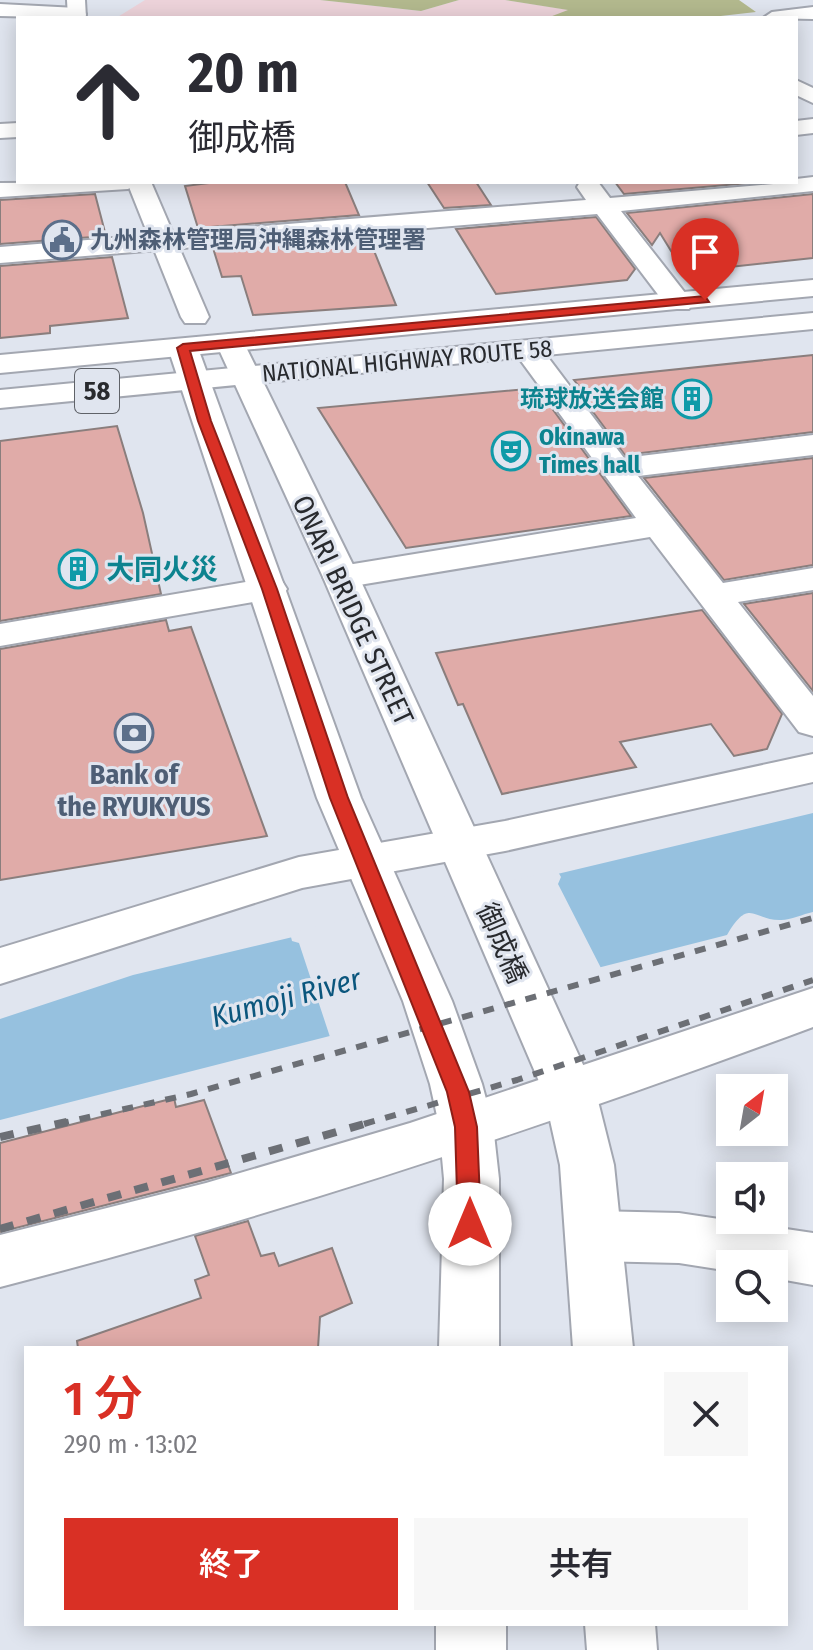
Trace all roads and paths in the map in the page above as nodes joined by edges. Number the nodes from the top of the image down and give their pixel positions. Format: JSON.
{"nodes":[{"id":1,"x":0,"y":10,"type":"edge"},
{"id":2,"x":77,"y":11,"type":"edge"},
{"id":3,"x":813,"y":13,"type":"edge"},
{"id":4,"x":788,"y":16,"type":"edge"},
{"id":5,"x":96,"y":184,"type":"edge"},
{"id":6,"x":140,"y":184,"type":"edge"},
{"id":7,"x":587,"y":184,"type":"edge"},
{"id":8,"x":813,"y":184,"type":"edge"},
{"id":9,"x":0,"y":190,"type":"edge"},
{"id":10,"x":603,"y":206,"type":"junction"},
{"id":11,"x":162,"y":242,"type":"junction"},
{"id":12,"x":0,"y":255,"type":"edge"},
{"id":13,"x":813,"y":288,"type":"edge"},
{"id":14,"x":679,"y":303,"type":"junction"},
{"id":15,"x":195,"y":317,"type":"junction"},
{"id":16,"x":813,"y":321,"type":"edge"},
{"id":17,"x":230,"y":343,"type":"junction"},
{"id":18,"x":183,"y":348,"type":"junction"},
{"id":19,"x":528,"y":350,"type":"junction"},
{"id":20,"x":0,"y":364,"type":"edge"},
{"id":21,"x":245,"y":376,"type":"junction"},
{"id":22,"x":193,"y":381,"type":"junction"},
{"id":23,"x":0,"y":399,"type":"edge"},
{"id":24,"x":813,"y":445,"type":"edge"},
{"id":25,"x":615,"y":469,"type":"junction"},
{"id":26,"x":659,"y":525,"type":"junction"},
{"id":27,"x":341,"y":577,"type":"junction"},
{"id":28,"x":813,"y":579,"type":"edge"},
{"id":29,"x":269,"y":589,"type":"junction"},
{"id":30,"x":714,"y":595,"type":"junction"},
{"id":31,"x":0,"y":635,"type":"edge"},
{"id":32,"x":813,"y":723,"type":"edge"},
{"id":33,"x":813,"y":768,"type":"edge"},
{"id":34,"x":465,"y":861,"type":"junction"},
{"id":35,"x":373,"y":879,"type":"junction"},
{"id":36,"x":0,"y":966,"type":"edge"},
{"id":37,"x":813,"y":1007,"type":"edge"},
{"id":38,"x":570,"y":1093,"type":"junction"},
{"id":39,"x":466,"y":1127,"type":"junction"},
{"id":40,"x":595,"y":1236,"type":"junction"},
{"id":41,"x":813,"y":1259,"type":"edge"},
{"id":42,"x":0,"y":1261,"type":"edge"},
{"id":43,"x":469,"y":1346,"type":"edge"},
{"id":44,"x":603,"y":1346,"type":"edge"},
{"id":45,"x":471,"y":1626,"type":"edge"},
{"id":46,"x":620,"y":1626,"type":"edge"},
{"id":47,"x":471,"y":1650,"type":"edge"},
{"id":48,"x":622,"y":1650,"type":"edge"}],
"edges":[{"from":1,"to":2,"type":"main road"},
{"from":3,"to":4,"type":"main road"},
{"from":5,"to":9,"type":"main road"},
{"from":6,"to":11,"type":"main road"},
{"from":7,"to":10,"type":"main road"},
{"from":8,"to":10,"type":"main road"},
{"from":10,"to":11,"type":"main road"},
{"from":10,"to":14,"type":"main road"},
{"from":11,"to":12,"type":"main road"},
{"from":11,"to":15,"type":"main road"},
{"from":13,"to":14,"type":"main road","name":"NATIONAL HIGHWAY ROUTE 58","number":"58"},
{"from":14,"to":17,"type":"main road","name":"NATIONAL HIGHWAY ROUTE 58","number":"58"},
{"from":15,"to":17,"type":"main road"},
{"from":15,"to":18,"type":"main road"},
{"from":16,"to":19,"type":"main road","name":"NATIONAL HIGHWAY ROUTE 58","number":"58"},
{"from":17,"to":18,"type":"main road","name":"NATIONAL HIGHWAY ROUTE 58","number":"58"},
{"from":17,"to":21,"type":"main road","name":"ONARI BRIDGE STREET"},
{"from":18,"to":20,"type":"main road","name":"NATIONAL HIGHWAY ROUTE 58","number":"58"},
{"from":18,"to":22,"type":"main road"},
{"from":19,"to":21,"type":"main road","name":"NATIONAL HIGHWAY ROUTE 58","number":"58"},
{"from":19,"to":25,"type":"main road"},
{"from":21,"to":22,"type":"main road","name":"NATIONAL HIGHWAY ROUTE 58","number":"58"},
{"from":21,"to":27,"type":"main road","name":"ONARI BRIDGE STREET"},
{"from":22,"to":23,"type":"main road","name":"NATIONAL HIGHWAY ROUTE 58","number":"58"},
{"from":22,"to":29,"type":"main road"},
{"from":24,"to":25,"type":"main road"},
{"from":25,"to":26,"type":"main road"},
{"from":26,"to":27,"type":"main road"},
{"from":26,"to":30,"type":"main road"},
{"from":27,"to":34,"type":"main road","name":"ONARI BRIDGE STREET"},
{"from":28,"to":30,"type":"main road"},
{"from":29,"to":31,"type":"main road"},
{"from":29,"to":35,"type":"main road"},
{"from":30,"to":32,"type":"main road"},
{"from":33,"to":34,"type":"main road"},
{"from":34,"to":35,"type":"main road"},
{"from":34,"to":38,"type":"main road","name":"御成橋"},
{"from":35,"to":36,"type":"main road"},
{"from":35,"to":39,"type":"main road"},
{"from":37,"to":38,"type":"main road"},
{"from":38,"to":39,"type":"main road"},
{"from":38,"to":40,"type":"main road"},
{"from":39,"to":42,"type":"main road"},
{"from":39,"to":43,"type":"main road"},
{"from":40,"to":41,"type":"main road"},
{"from":40,"to":44,"type":"main road"},
{"from":45,"to":47,"type":"main road"},
{"from":46,"to":48,"type":"main road"}]}
